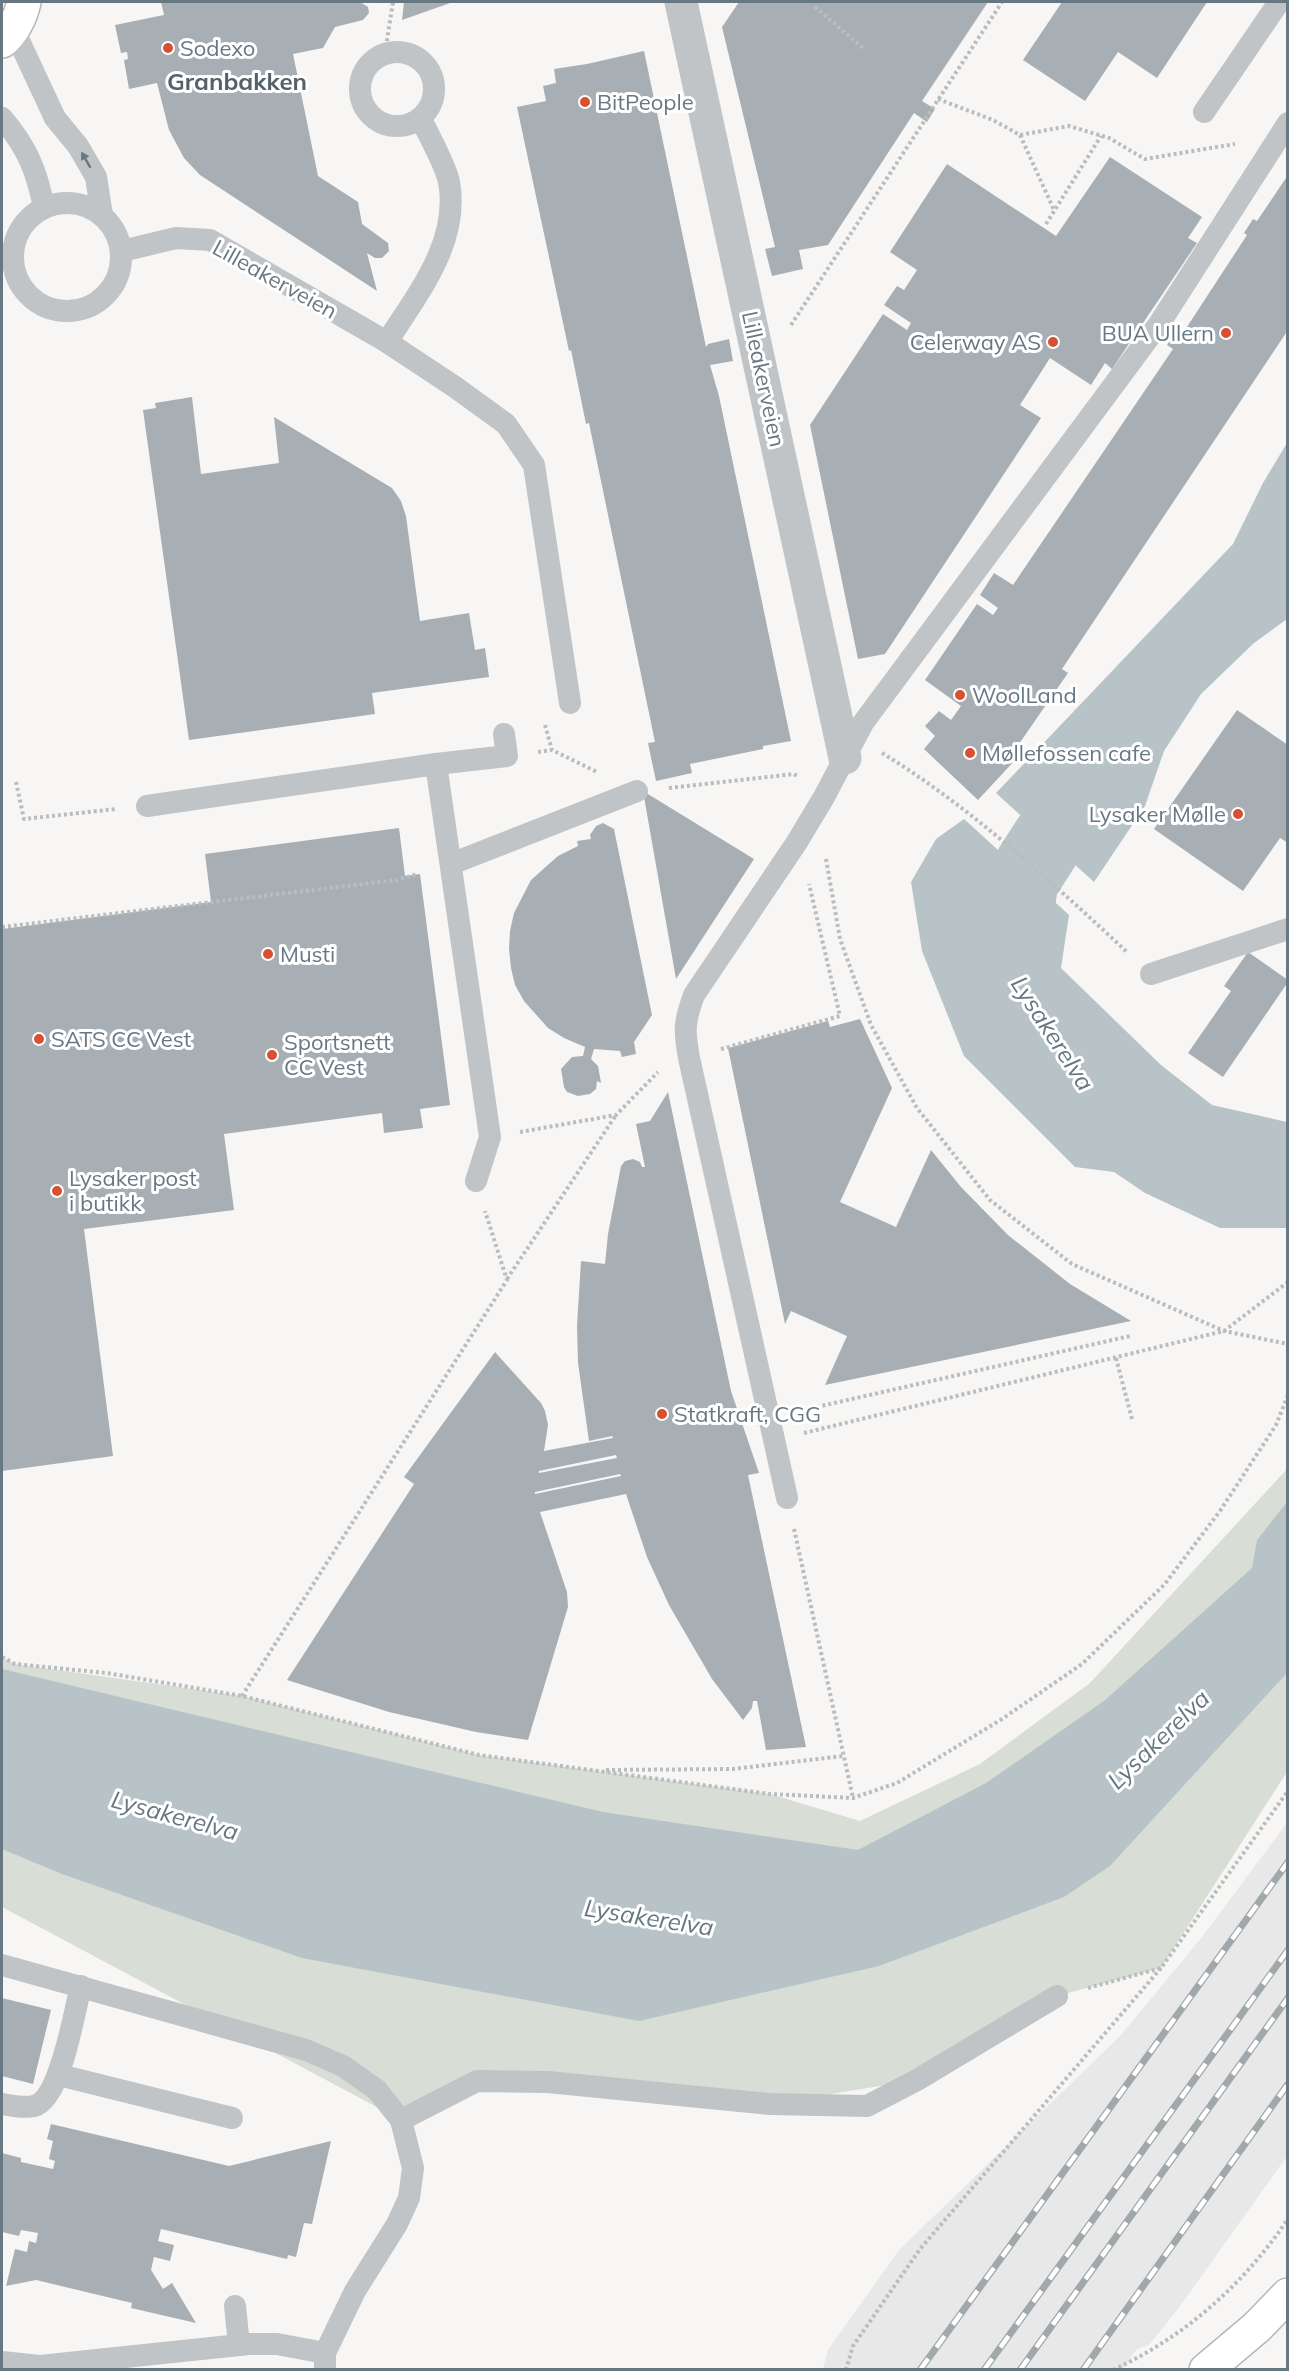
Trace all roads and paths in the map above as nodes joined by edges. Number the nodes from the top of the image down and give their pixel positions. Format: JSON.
{"nodes":[{"id":1,"x":393,"y":2,"type":"edge"},
{"id":2,"x":681,"y":2,"type":"edge"},
{"id":3,"x":1002,"y":2,"type":"edge"},
{"id":4,"x":1279,"y":2,"type":"edge"},
{"id":5,"x":815,"y":7,"type":"dead end"},
{"id":6,"x":13,"y":24,"type":"edge"},
{"id":7,"x":863,"y":48,"type":"dead end"},
{"id":8,"x":385,"y":53,"type":"junction"},
{"id":9,"x":938,"y":99,"type":"junction"},
{"id":10,"x":1204,"y":112,"type":"dead end"},
{"id":11,"x":2,"y":118,"type":"edge"},
{"id":12,"x":421,"y":119,"type":"junction"},
{"id":13,"x":1287,"y":123,"type":"edge"},
{"id":14,"x":1020,"y":135,"type":"junction"},
{"id":15,"x":1101,"y":136,"type":"junction"},
{"id":16,"x":1236,"y":144,"type":"dead end"},
{"id":17,"x":44,"y":208,"type":"junction"},
{"id":18,"x":1054,"y":210,"type":"junction"},
{"id":19,"x":102,"y":215,"type":"junction"},
{"id":20,"x":1046,"y":224,"type":"dead end"},
{"id":21,"x":122,"y":251,"type":"junction"},
{"id":22,"x":387,"y":342,"type":"junction"},
{"id":23,"x":762,"y":369,"type":"junction"},
{"id":24,"x":570,"y":703,"type":"dead end"},
{"id":25,"x":863,"y":723,"type":"junction"},
{"id":26,"x":506,"y":745,"type":"joint"},
{"id":27,"x":845,"y":758,"type":"junction"},
{"id":28,"x":436,"y":764,"type":"junction"},
{"id":29,"x":803,"y":781,"type":"dead end"},
{"id":30,"x":16,"y":782,"type":"dead end"},
{"id":31,"x":637,"y":791,"type":"junction"},
{"id":32,"x":147,"y":806,"type":"joint"},
{"id":33,"x":826,"y":858,"type":"dead end"},
{"id":34,"x":451,"y":864,"type":"junction"},
{"id":35,"x":2,"y":927,"type":"edge"},
{"id":36,"x":1287,"y":929,"type":"edge"},
{"id":37,"x":1151,"y":974,"type":"joint"},
{"id":38,"x":616,"y":1115,"type":"dead end"},
{"id":39,"x":476,"y":1181,"type":"joint"},
{"id":40,"x":507,"y":1280,"type":"junction"},
{"id":41,"x":1287,"y":1282,"type":"edge"},
{"id":42,"x":1224,"y":1331,"type":"junction"},
{"id":43,"x":1130,"y":1336,"type":"dead end"},
{"id":44,"x":1287,"y":1344,"type":"edge"},
{"id":45,"x":1116,"y":1358,"type":"junction"},
{"id":46,"x":1287,"y":1395,"type":"edge"},
{"id":47,"x":769,"y":1418,"type":"junction"},
{"id":48,"x":1132,"y":1419,"type":"dead end"},
{"id":49,"x":775,"y":1441,"type":"junction"},
{"id":50,"x":787,"y":1498,"type":"joint"},
{"id":51,"x":2,"y":1657,"type":"edge"},
{"id":52,"x":242,"y":1696,"type":"junction"},
{"id":53,"x":843,"y":1756,"type":"junction"},
{"id":54,"x":591,"y":1770,"type":"junction"},
{"id":55,"x":1287,"y":1791,"type":"edge"},
{"id":56,"x":853,"y":1798,"type":"junction"},
{"id":57,"x":2,"y":1965,"type":"edge"},
{"id":58,"x":1161,"y":1968,"type":"junction"},
{"id":59,"x":81,"y":1986,"type":"junction"},
{"id":60,"x":1057,"y":1996,"type":"joint"},
{"id":61,"x":59,"y":2075,"type":"junction"},
{"id":62,"x":2,"y":2104,"type":"edge"},
{"id":63,"x":232,"y":2118,"type":"dead end"},
{"id":64,"x":401,"y":2120,"type":"junction"},
{"id":65,"x":1287,"y":2219,"type":"edge"},
{"id":66,"x":1287,"y":2295,"type":"edge"},
{"id":67,"x":235,"y":2306,"type":"dead end"},
{"id":68,"x":239,"y":2345,"type":"junction"},
{"id":69,"x":325,"y":2361,"type":"edge"},
{"id":70,"x":2,"y":2362,"type":"edge"},
{"id":71,"x":846,"y":2370,"type":"edge"},
{"id":72,"x":1113,"y":2370,"type":"edge"},
{"id":73,"x":1206,"y":2370,"type":"edge"}],
"edges":[{"from":1,"to":8,"type":"path"},
{"from":2,"to":23,"type":"street","name":"Lilleakerveien"},
{"from":3,"to":9,"type":"path"},
{"from":4,"to":10,"type":"lane"},
{"from":5,"to":7,"type":"path"},
{"from":19,"to":6,"type":"lane","one_way":true},
{"from":8,"to":12,"type":"lane"},
{"from":8,"to":12,"type":"lane"},
{"from":9,"to":14,"type":"path"},
{"from":9,"to":23,"type":"path"},
{"from":11,"to":17,"type":"lane"},
{"from":12,"to":22,"type":"lane"},
{"from":13,"to":25,"type":"lane"},
{"from":14,"to":15,"type":"path"},
{"from":14,"to":18,"type":"path"},
{"from":15,"to":16,"type":"path"},
{"from":15,"to":18,"type":"path"},
{"from":17,"to":19,"type":"lane"},
{"from":17,"to":21,"type":"lane"},
{"from":18,"to":20,"type":"path"},
{"from":19,"to":21,"type":"lane"},
{"from":21,"to":22,"type":"lane","name":"Lilleakerveien"},
{"from":22,"to":24,"type":"lane","name":"Lilleakerveien"},
{"from":23,"to":27,"type":"street","name":"Lilleakerveien"},
{"from":25,"to":27,"type":"lane"},
{"from":25,"to":37,"type":"path"},
{"from":26,"to":28,"type":"lane"},
{"from":26,"to":31,"type":"path"},
{"from":27,"to":47,"type":"lane"},
{"from":28,"to":32,"type":"lane"},
{"from":28,"to":34,"type":"lane"},
{"from":29,"to":31,"type":"path"},
{"from":30,"to":32,"type":"path"},
{"from":31,"to":34,"type":"lane"},
{"from":33,"to":42,"type":"path"},
{"from":34,"to":35,"type":"path"},
{"from":34,"to":39,"type":"lane"},
{"from":36,"to":37,"type":"lane"},
{"from":38,"to":40,"type":"path"},
{"from":39,"to":40,"type":"path"},
{"from":40,"to":52,"type":"path"},
{"from":41,"to":42,"type":"path"},
{"from":42,"to":44,"type":"path"},
{"from":42,"to":45,"type":"path"},
{"from":43,"to":47,"type":"path"},
{"from":45,"to":48,"type":"path"},
{"from":45,"to":49,"type":"path"},
{"from":46,"to":56,"type":"path"},
{"from":47,"to":49,"type":"lane"},
{"from":49,"to":50,"type":"lane"},
{"from":50,"to":53,"type":"path"},
{"from":51,"to":52,"type":"path"},
{"from":52,"to":54,"type":"path"},
{"from":53,"to":54,"type":"path"},
{"from":53,"to":56,"type":"path"},
{"from":54,"to":56,"type":"path"},
{"from":55,"to":58,"type":"path"},
{"from":57,"to":59,"type":"lane"},
{"from":58,"to":60,"type":"path"},
{"from":58,"to":71,"type":"path"},
{"from":59,"to":61,"type":"lane"},
{"from":59,"to":64,"type":"lane"},
{"from":60,"to":64,"type":"lane"},
{"from":61,"to":62,"type":"lane"},
{"from":61,"to":63,"type":"lane"},
{"from":64,"to":69,"type":"lane"},
{"from":65,"to":72,"type":"path"},
{"from":66,"to":73,"type":"main road"},
{"from":67,"to":68,"type":"lane"},
{"from":68,"to":69,"type":"lane"},
{"from":68,"to":70,"type":"lane"}]}
